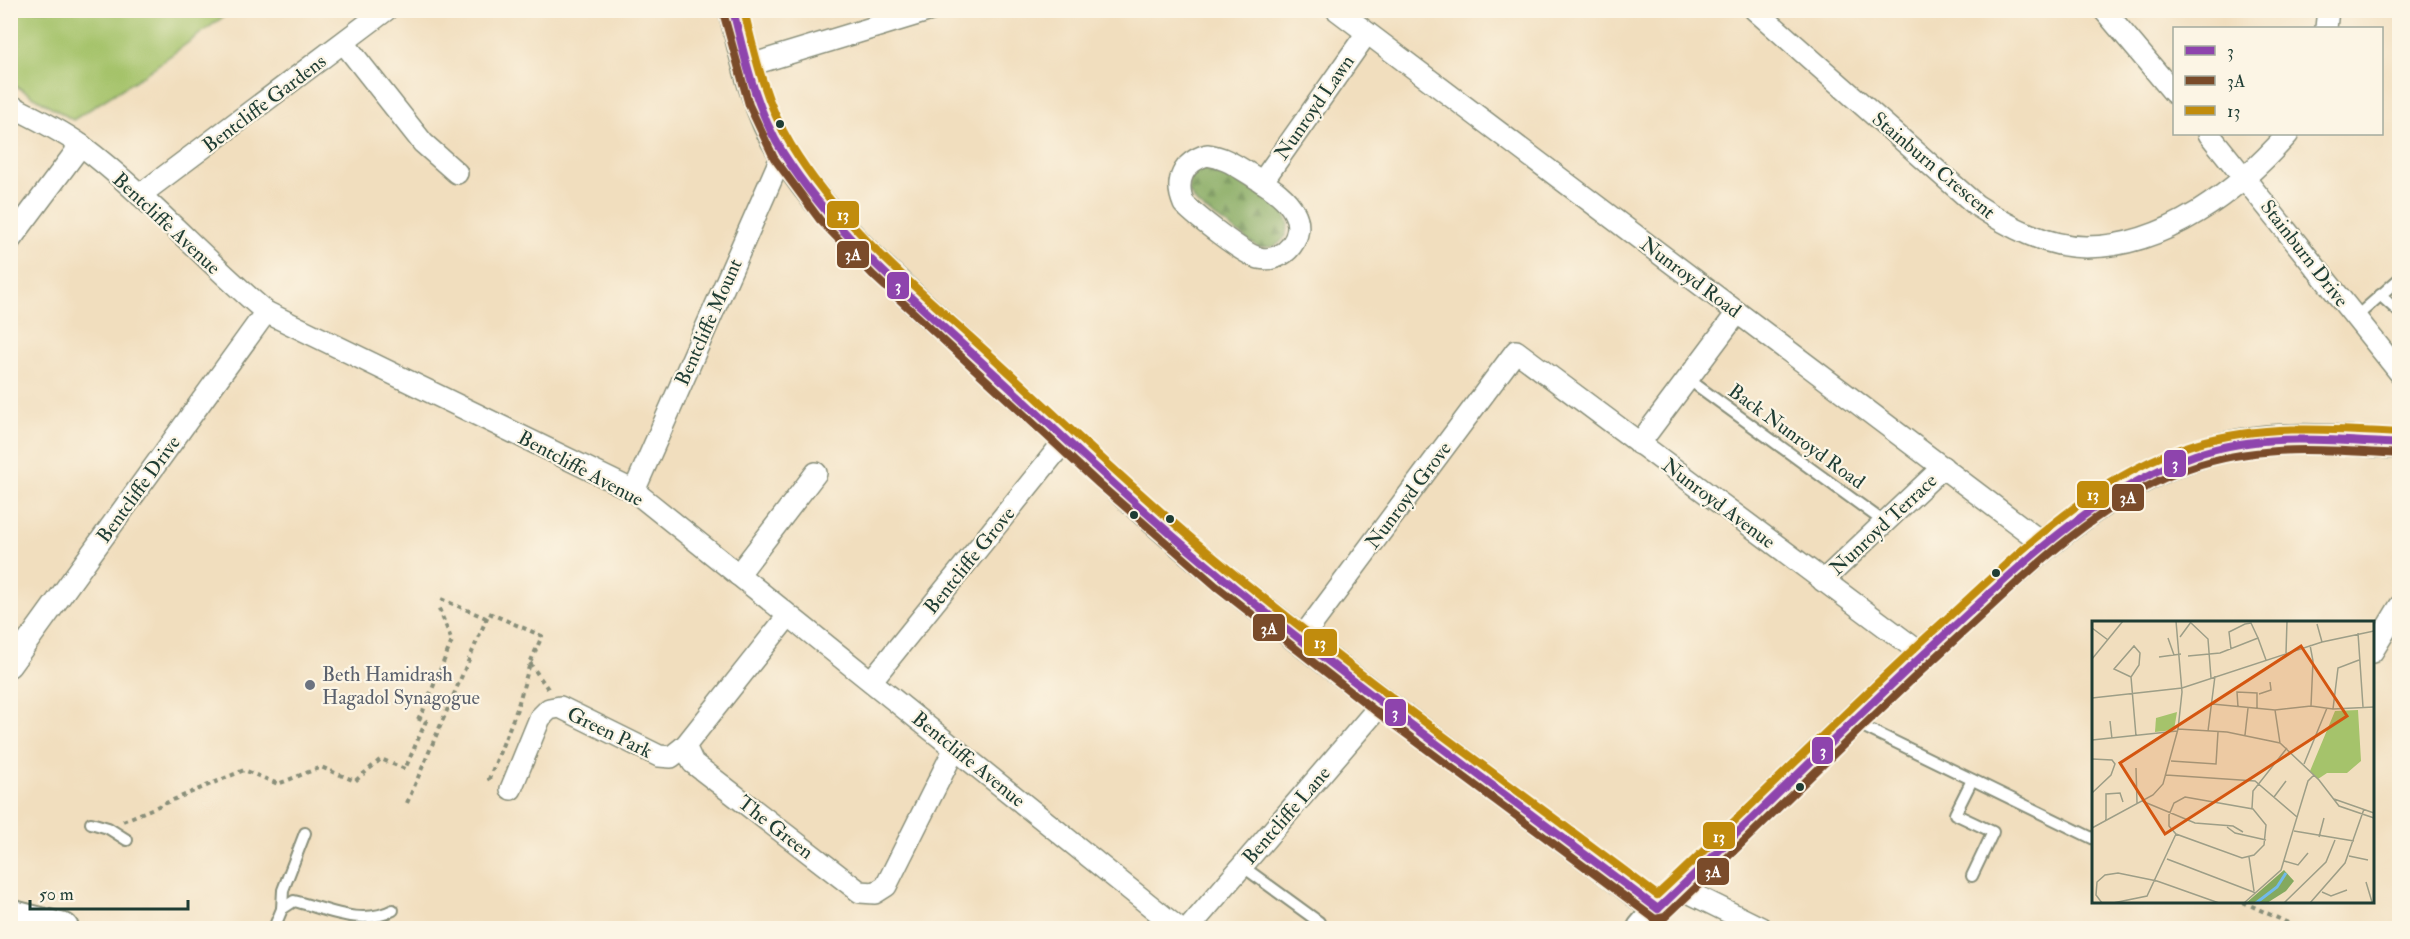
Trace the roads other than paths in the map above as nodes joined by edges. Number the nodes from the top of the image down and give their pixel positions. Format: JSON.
{"nodes":[{"id":1,"x":386,"y":10,"type":"edge"},
{"id":2,"x":733,"y":10,"type":"edge"},
{"id":3,"x":931,"y":10,"type":"edge"},
{"id":4,"x":1337,"y":10,"type":"edge"},
{"id":5,"x":1755,"y":10,"type":"edge"},
{"id":6,"x":2104,"y":10,"type":"edge"},
{"id":7,"x":2328,"y":10,"type":"edge"},
{"id":8,"x":2326,"y":27,"type":"edge"},
{"id":9,"x":1367,"y":33,"type":"junction"},
{"id":10,"x":344,"y":43,"type":"junction"},
{"id":11,"x":747,"y":66,"type":"junction"},
{"id":12,"x":2173,"y":91,"type":"edge"},
{"id":13,"x":10,"y":105,"type":"edge"},
{"id":14,"x":2210,"y":135,"type":"edge"},
{"id":15,"x":2287,"y":135,"type":"edge"},
{"id":16,"x":81,"y":145,"type":"junction"},
{"id":17,"x":783,"y":153,"type":"junction"},
{"id":18,"x":456,"y":173,"type":"dead end"},
{"id":19,"x":2245,"y":176,"type":"junction"},
{"id":20,"x":1262,"y":182,"type":"junction"},
{"id":21,"x":140,"y":195,"type":"junction"},
{"id":22,"x":10,"y":240,"type":"edge"},
{"id":23,"x":2400,"y":278,"type":"edge"},
{"id":24,"x":2380,"y":295,"type":"junction"},
{"id":25,"x":266,"y":312,"type":"junction"},
{"id":26,"x":1737,"y":313,"type":"junction"},
{"id":27,"x":2400,"y":313,"type":"edge"},
{"id":28,"x":2356,"y":317,"type":"junction"},
{"id":29,"x":1515,"y":351,"type":"joint"},
{"id":30,"x":2400,"y":374,"type":"edge"},
{"id":31,"x":1688,"y":379,"type":"junction"},
{"id":32,"x":1066,"y":439,"type":"junction"},
{"id":33,"x":1639,"y":444,"type":"junction"},
{"id":34,"x":2400,"y":444,"type":"edge"},
{"id":35,"x":1943,"y":467,"type":"junction"},
{"id":36,"x":816,"y":473,"type":"dead end"},
{"id":37,"x":634,"y":491,"type":"junction"},
{"id":38,"x":1884,"y":522,"type":"junction"},
{"id":39,"x":2044,"y":544,"type":"junction"},
{"id":40,"x":738,"y":575,"type":"junction"},
{"id":41,"x":1823,"y":580,"type":"junction"},
{"id":42,"x":2400,"y":606,"type":"edge"},
{"id":43,"x":788,"y":616,"type":"junction"},
{"id":44,"x":1301,"y":639,"type":"junction"},
{"id":45,"x":2374,"y":650,"type":"edge"},
{"id":46,"x":1922,"y":654,"type":"junction"},
{"id":47,"x":10,"y":666,"type":"edge"},
{"id":48,"x":872,"y":680,"type":"junction"},
{"id":49,"x":1383,"y":702,"type":"junction"},
{"id":50,"x":1851,"y":720,"type":"junction"},
{"id":51,"x":685,"y":746,"type":"junction"},
{"id":52,"x":955,"y":748,"type":"junction"},
{"id":53,"x":1972,"y":780,"type":"junction"},
{"id":54,"x":511,"y":789,"type":"road end"},
{"id":55,"x":91,"y":823,"type":"dead end"},
{"id":56,"x":306,"y":833,"type":"dead end"},
{"id":57,"x":2092,"y":838,"type":"edge"},
{"id":58,"x":127,"y":840,"type":"dead end"},
{"id":59,"x":1242,"y":866,"type":"junction"},
{"id":60,"x":1972,"y":876,"type":"dead end"},
{"id":61,"x":1680,"y":888,"type":"junction"},
{"id":62,"x":282,"y":909,"type":"junction"},
{"id":63,"x":393,"y":910,"type":"dead end"},
{"id":64,"x":10,"y":914,"type":"edge"},
{"id":65,"x":1650,"y":919,"type":"edge"},
{"id":66,"x":1319,"y":922,"type":"dead end"},
{"id":67,"x":64,"y":928,"type":"edge"},
{"id":68,"x":274,"y":928,"type":"edge"},
{"id":69,"x":1178,"y":928,"type":"edge"},
{"id":70,"x":1189,"y":928,"type":"edge"},
{"id":71,"x":1761,"y":928,"type":"edge"}],
"edges":[{"from":1,"to":10,"type":"street","name":"Bentcliffe Gardens"},
{"from":2,"to":11,"type":"street"},
{"from":3,"to":11,"type":"street"},
{"from":4,"to":9,"type":"street","name":"Nunroyd Road"},
{"from":5,"to":19,"type":"street","name":"Stainburn Crescent"},
{"from":6,"to":12,"type":"street"},
{"from":7,"to":8,"type":"street"},
{"from":9,"to":20,"type":"street","name":"Nunroyd Lawn"},
{"from":9,"to":26,"type":"street","name":"Nunroyd Road"},
{"from":10,"to":18,"type":"street"},
{"from":10,"to":21,"type":"street","name":"Bentcliffe Gardens"},
{"from":11,"to":17,"type":"street"},
{"from":13,"to":16,"type":"street","name":"Bentcliffe Avenue"},
{"from":14,"to":19,"type":"street","name":"Stainburn Drive"},
{"from":15,"to":19,"type":"street","name":"Stainburn Crescent"},
{"from":16,"to":21,"type":"street","name":"Bentcliffe Avenue"},
{"from":16,"to":22,"type":"street"},
{"from":17,"to":32,"type":"street"},
{"from":17,"to":37,"type":"street","name":"Bentcliffe Mount"},
{"from":19,"to":28,"type":"street","name":"Stainburn Drive"},
{"from":20,"to":20,"type":"street","name":"Nunroyd Lawn"},
{"from":21,"to":25,"type":"street","name":"Bentcliffe Avenue"},
{"from":23,"to":24,"type":"lane"},
{"from":24,"to":27,"type":"lane"},
{"from":24,"to":28,"type":"lane"},
{"from":25,"to":37,"type":"street","name":"Bentcliffe Avenue"},
{"from":25,"to":47,"type":"street","name":"Bentcliffe Drive"},
{"from":26,"to":31,"type":"street"},
{"from":26,"to":35,"type":"street","name":"Nunroyd Road"},
{"from":28,"to":30,"type":"street","name":"Stainburn Drive"},
{"from":29,"to":33,"type":"street","name":"Nunroyd Avenue"},
{"from":29,"to":44,"type":"street","name":"Nunroyd Grove"},
{"from":31,"to":33,"type":"street"},
{"from":31,"to":38,"type":"lane","name":"Back Nunroyd Road"},
{"from":32,"to":44,"type":"street"},
{"from":32,"to":48,"type":"street","name":"Bentcliffe Grove"},
{"from":33,"to":41,"type":"street","name":"Nunroyd Avenue"},
{"from":34,"to":39,"type":"street"},
{"from":35,"to":38,"type":"street","name":"Nunroyd Terrace"},
{"from":35,"to":39,"type":"street","name":"Nunroyd Road"},
{"from":36,"to":40,"type":"street"},
{"from":37,"to":40,"type":"street","name":"Bentcliffe Avenue"},
{"from":38,"to":41,"type":"street","name":"Nunroyd Terrace"},
{"from":39,"to":46,"type":"street"},
{"from":40,"to":43,"type":"street","name":"Bentcliffe Avenue"},
{"from":41,"to":46,"type":"street","name":"Nunroyd Avenue"},
{"from":42,"to":45,"type":"street"},
{"from":43,"to":48,"type":"street","name":"Bentcliffe Avenue"},
{"from":43,"to":51,"type":"street"},
{"from":44,"to":49,"type":"street"},
{"from":46,"to":50,"type":"street"},
{"from":48,"to":52,"type":"street","name":"Bentcliffe Avenue"},
{"from":49,"to":59,"type":"street","name":"Bentcliffe Lane"},
{"from":49,"to":65,"type":"street"},
{"from":50,"to":53,"type":"lane"},
{"from":50,"to":61,"type":"street"},
{"from":51,"to":52,"type":"street","name":"The Green"},
{"from":51,"to":54,"type":"street","name":"Green Park"},
{"from":52,"to":69,"type":"street","name":"Bentcliffe Avenue"},
{"from":53,"to":57,"type":"lane"},
{"from":53,"to":60,"type":"lane"},
{"from":55,"to":58,"type":"lane"},
{"from":56,"to":62,"type":"lane"},
{"from":59,"to":66,"type":"lane"},
{"from":59,"to":70,"type":"street","name":"Bentcliffe Lane"},
{"from":61,"to":65,"type":"street"},
{"from":61,"to":71,"type":"street"},
{"from":62,"to":63,"type":"lane"},
{"from":62,"to":68,"type":"lane"},
{"from":64,"to":67,"type":"street"}]}
